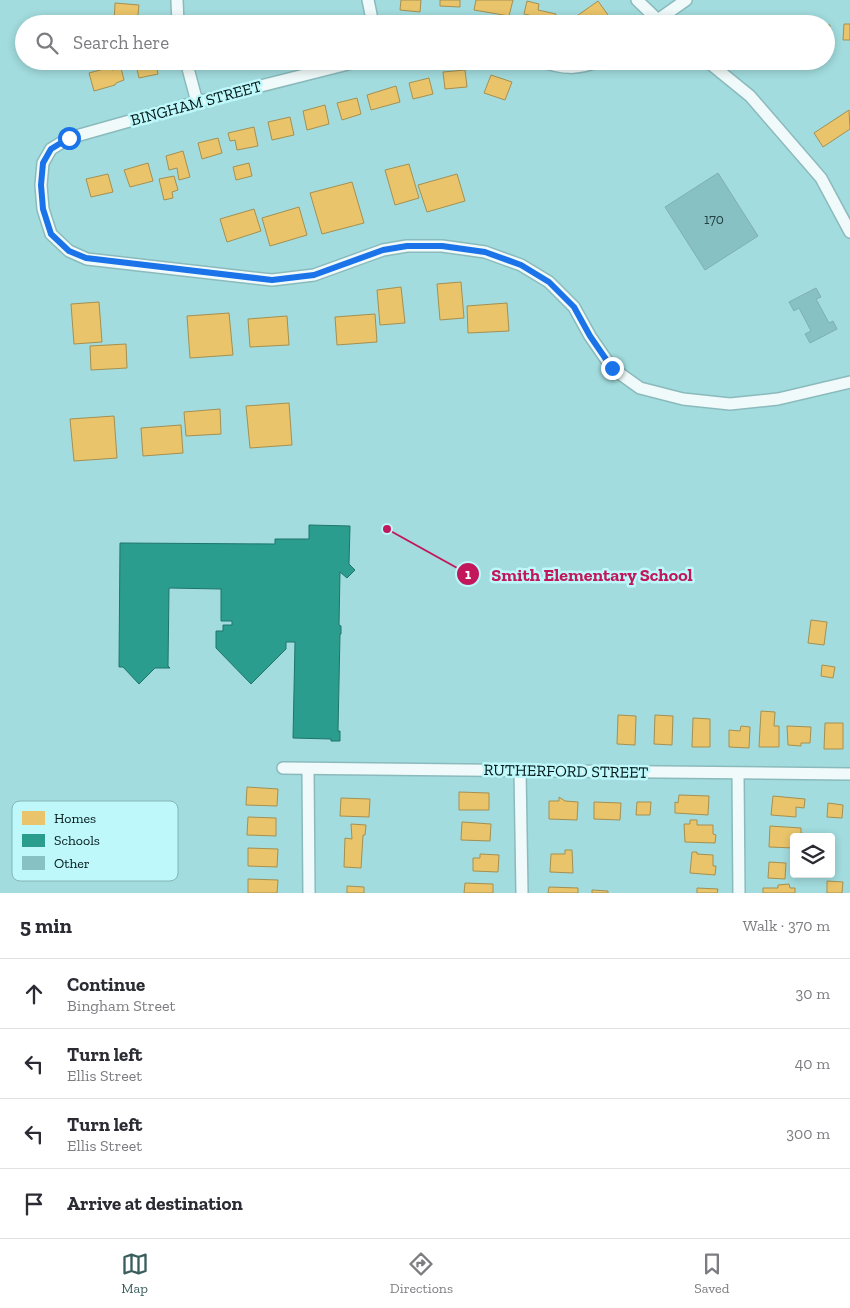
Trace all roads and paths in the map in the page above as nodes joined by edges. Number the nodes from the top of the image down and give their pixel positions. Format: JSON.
{"nodes":[{"id":1,"x":177,"y":0,"type":"edge"},
{"id":2,"x":368,"y":0,"type":"edge"},
{"id":3,"x":637,"y":0,"type":"edge"},
{"id":4,"x":686,"y":0,"type":"edge"},
{"id":5,"x":178,"y":15,"type":"edge"},
{"id":6,"x":371,"y":15,"type":"edge"},
{"id":7,"x":651,"y":15,"type":"edge"},
{"id":8,"x":666,"y":15,"type":"edge"},
{"id":9,"x":188,"y":70,"type":"edge"},
{"id":10,"x":324,"y":70,"type":"edge"},
{"id":11,"x":718,"y":70,"type":"edge"},
{"id":12,"x":197,"y":102,"type":"junction"},
{"id":13,"x":850,"y":232,"type":"edge"},
{"id":14,"x":850,"y":382,"type":"edge"},
{"id":15,"x":282,"y":768,"type":"dead end"},
{"id":16,"x":308,"y":769,"type":"junction"},
{"id":17,"x":520,"y":770,"type":"junction"},
{"id":18,"x":738,"y":774,"type":"junction"},
{"id":19,"x":850,"y":774,"type":"edge"},
{"id":20,"x":309,"y":893,"type":"edge"},
{"id":21,"x":522,"y":893,"type":"edge"},
{"id":22,"x":739,"y":893,"type":"edge"}],
"edges":[{"from":1,"to":5,"type":"street"},
{"from":2,"to":6,"type":"street"},
{"from":3,"to":7,"type":"street"},
{"from":4,"to":8,"type":"street"},
{"from":9,"to":12,"type":"street"},
{"from":10,"to":12,"type":"street","name":"BINGHAM STREET"},
{"from":11,"to":13,"type":"street"},
{"from":12,"to":14,"type":"street","name":"BINGHAM STREET"},
{"from":15,"to":16,"type":"street","name":"RUTHERFORD STREET"},
{"from":16,"to":17,"type":"street","name":"RUTHERFORD STREET"},
{"from":16,"to":20,"type":"street"},
{"from":17,"to":18,"type":"street","name":"RUTHERFORD STREET"},
{"from":17,"to":21,"type":"street"},
{"from":18,"to":19,"type":"street","name":"RUTHERFORD STREET"},
{"from":18,"to":22,"type":"street"}]}
